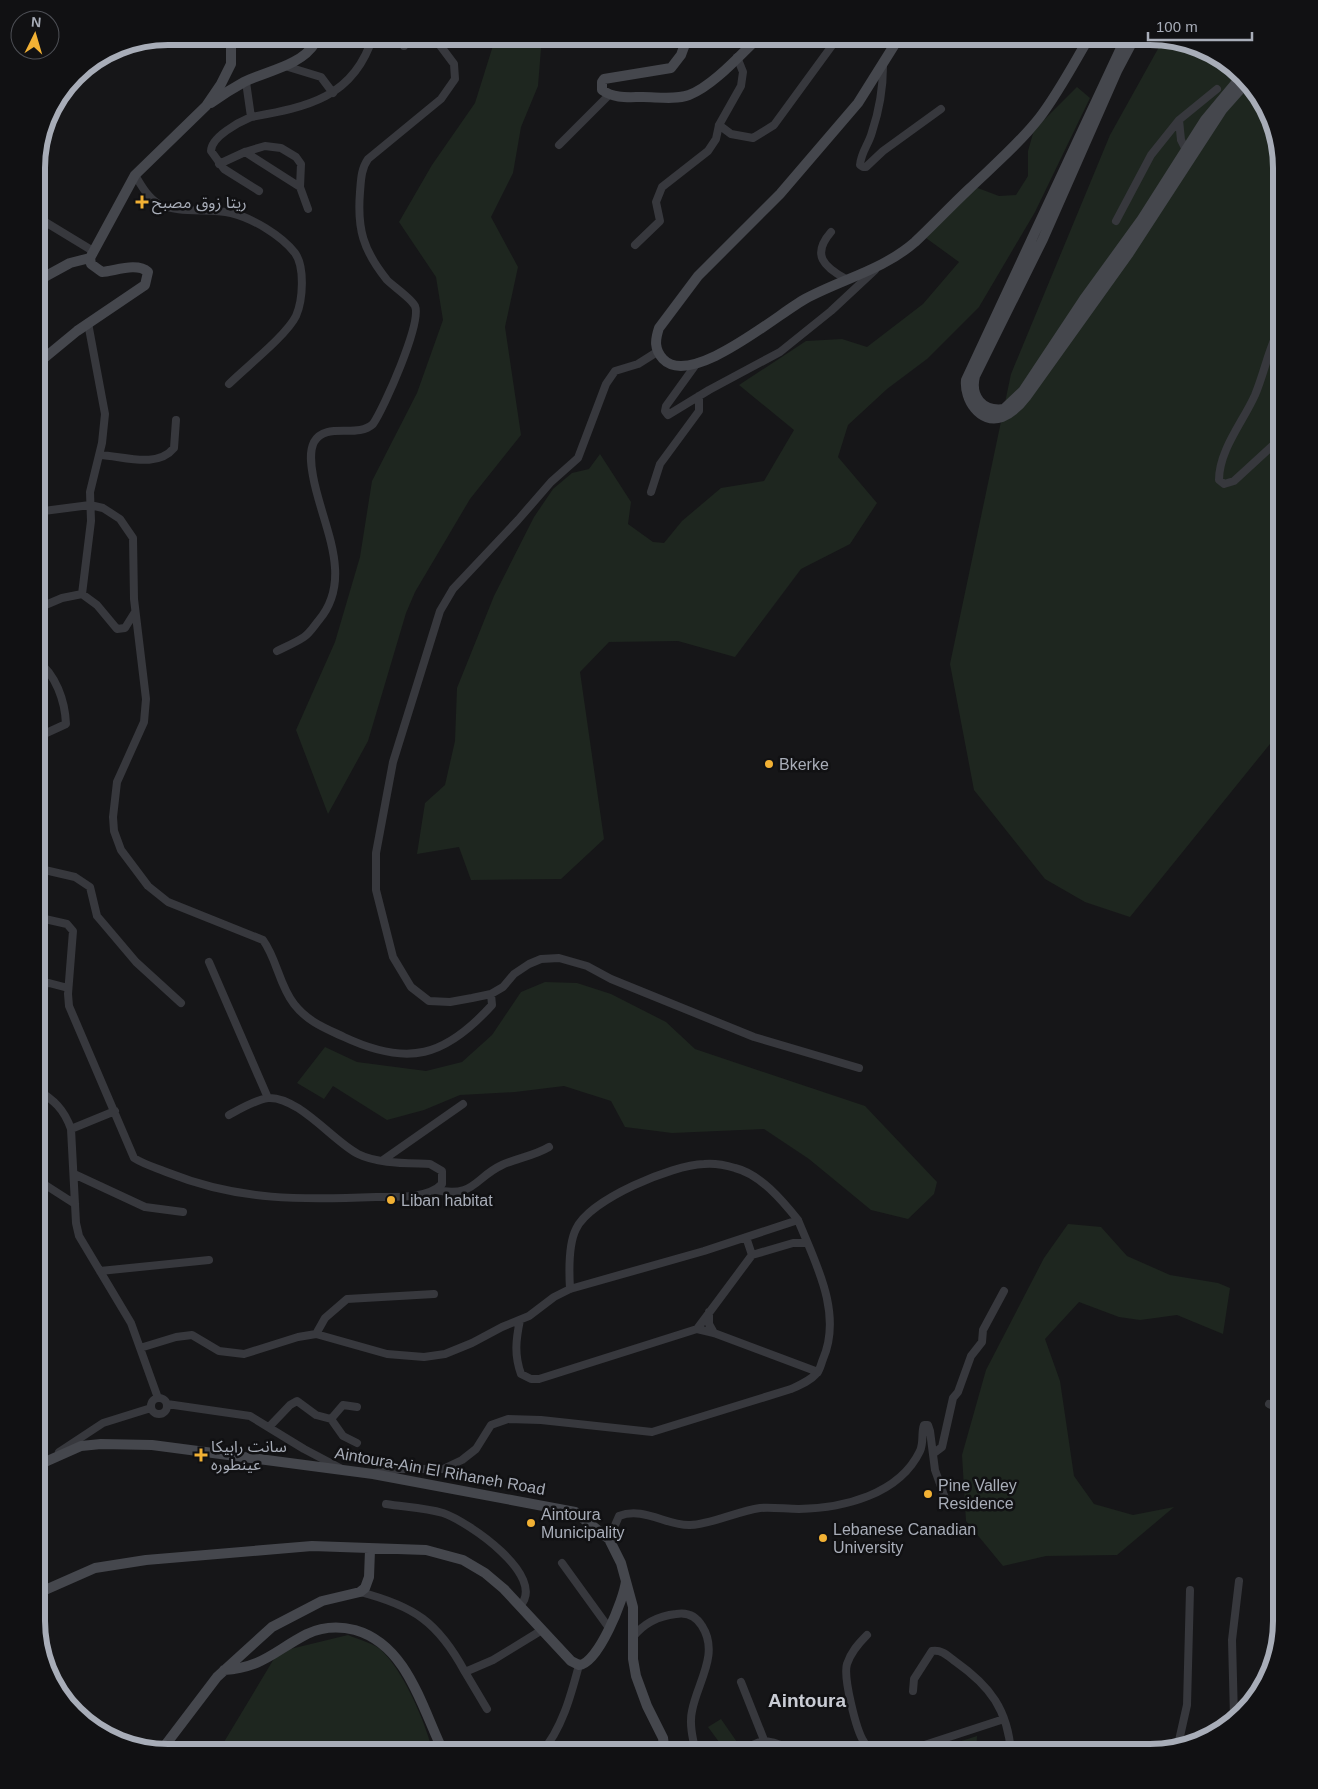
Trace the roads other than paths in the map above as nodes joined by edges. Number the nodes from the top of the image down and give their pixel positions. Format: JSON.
{"nodes":[{"id":1,"x":231,"y":45,"type":"edge"},
{"id":2,"x":312,"y":45,"type":"edge"},
{"id":3,"x":370,"y":45,"type":"edge"},
{"id":4,"x":440,"y":45,"type":"edge"},
{"id":5,"x":685,"y":45,"type":"edge"},
{"id":6,"x":750,"y":45,"type":"edge"},
{"id":7,"x":832,"y":45,"type":"edge"},
{"id":8,"x":895,"y":45,"type":"edge"},
{"id":9,"x":1084,"y":45,"type":"edge"},
{"id":10,"x":1121,"y":45,"type":"edge"},
{"id":11,"x":1130,"y":45,"type":"edge"},
{"id":12,"x":737,"y":57,"type":"junction"},
{"id":13,"x":285,"y":66,"type":"junction"},
{"id":14,"x":883,"y":66,"type":"junction"},
{"id":15,"x":1237,"y":81,"type":"edge"},
{"id":16,"x":246,"y":82,"type":"junction"},
{"id":17,"x":1242,"y":87,"type":"edge"},
{"id":18,"x":1217,"y":89,"type":"dead end"},
{"id":19,"x":333,"y":94,"type":"junction"},
{"id":20,"x":609,"y":95,"type":"junction"},
{"id":21,"x":206,"y":106,"type":"junction"},
{"id":22,"x":941,"y":109,"type":"dead end"},
{"id":23,"x":251,"y":117,"type":"junction"},
{"id":24,"x":1180,"y":120,"type":"junction"},
{"id":25,"x":719,"y":125,"type":"junction"},
{"id":26,"x":559,"y":145,"type":"dead end"},
{"id":27,"x":1186,"y":150,"type":"junction"},
{"id":28,"x":245,"y":152,"type":"junction"},
{"id":29,"x":219,"y":164,"type":"junction"},
{"id":30,"x":135,"y":175,"type":"junction"},
{"id":31,"x":300,"y":187,"type":"junction"},
{"id":32,"x":259,"y":191,"type":"dead end"},
{"id":33,"x":308,"y":209,"type":"dead end"},
{"id":34,"x":1116,"y":221,"type":"dead end"},
{"id":35,"x":45,"y":223,"type":"edge"},
{"id":36,"x":831,"y":232,"type":"dead end"},
{"id":37,"x":636,"y":245,"type":"dead end"},
{"id":38,"x":92,"y":254,"type":"junction"},
{"id":39,"x":876,"y":268,"type":"junction"},
{"id":40,"x":45,"y":276,"type":"edge"},
{"id":41,"x":846,"y":279,"type":"junction"},
{"id":42,"x":88,"y":324,"type":"junction"},
{"id":43,"x":1273,"y":343,"type":"edge"},
{"id":44,"x":657,"y":352,"type":"junction"},
{"id":45,"x":45,"y":357,"type":"edge"},
{"id":46,"x":697,"y":363,"type":"junction"},
{"id":47,"x":229,"y":384,"type":"dead end"},
{"id":48,"x":969,"y":386,"type":"junction"},
{"id":49,"x":699,"y":396,"type":"junction"},
{"id":50,"x":987,"y":412,"type":"junction"},
{"id":51,"x":176,"y":420,"type":"dead end"},
{"id":52,"x":1273,"y":445,"type":"edge"},
{"id":53,"x":100,"y":455,"type":"junction"},
{"id":54,"x":651,"y":492,"type":"dead end"},
{"id":55,"x":90,"y":505,"type":"junction"},
{"id":56,"x":45,"y":511,"type":"edge"},
{"id":57,"x":82,"y":594,"type":"junction"},
{"id":58,"x":45,"y":605,"type":"edge"},
{"id":59,"x":136,"y":612,"type":"junction"},
{"id":60,"x":277,"y":651,"type":"dead end"},
{"id":61,"x":45,"y":667,"type":"edge"},
{"id":62,"x":45,"y":734,"type":"edge"},
{"id":63,"x":45,"y":870,"type":"edge"},
{"id":64,"x":45,"y":919,"type":"edge"},
{"id":65,"x":209,"y":962,"type":"dead end"},
{"id":66,"x":45,"y":984,"type":"edge"},
{"id":67,"x":68,"y":988,"type":"junction"},
{"id":68,"x":491,"y":994,"type":"junction"},
{"id":69,"x":181,"y":1004,"type":"dead end"},
{"id":70,"x":859,"y":1068,"type":"dead end"},
{"id":71,"x":45,"y":1095,"type":"edge"},
{"id":72,"x":268,"y":1098,"type":"junction"},
{"id":73,"x":463,"y":1104,"type":"dead end"},
{"id":74,"x":115,"y":1111,"type":"junction"},
{"id":75,"x":229,"y":1115,"type":"dead end"},
{"id":76,"x":72,"y":1129,"type":"junction"},
{"id":77,"x":549,"y":1147,"type":"dead end"},
{"id":78,"x":383,"y":1160,"type":"junction"},
{"id":79,"x":74,"y":1174,"type":"junction"},
{"id":80,"x":45,"y":1185,"type":"edge"},
{"id":81,"x":436,"y":1190,"type":"junction"},
{"id":82,"x":75,"y":1204,"type":"junction"},
{"id":83,"x":183,"y":1212,"type":"dead end"},
{"id":84,"x":798,"y":1220,"type":"junction"},
{"id":85,"x":746,"y":1237,"type":"junction"},
{"id":86,"x":807,"y":1243,"type":"junction"},
{"id":87,"x":752,"y":1255,"type":"junction"},
{"id":88,"x":209,"y":1260,"type":"dead end"},
{"id":89,"x":100,"y":1271,"type":"junction"},
{"id":90,"x":570,"y":1289,"type":"junction"},
{"id":91,"x":1004,"y":1291,"type":"dead end"},
{"id":92,"x":434,"y":1294,"type":"dead end"},
{"id":93,"x":709,"y":1312,"type":"junction"},
{"id":94,"x":520,"y":1320,"type":"junction"},
{"id":95,"x":697,"y":1329,"type":"junction"},
{"id":96,"x":714,"y":1333,"type":"junction"},
{"id":97,"x":316,"y":1334,"type":"junction"},
{"id":98,"x":140,"y":1348,"type":"junction"},
{"id":99,"x":818,"y":1372,"type":"junction"},
{"id":100,"x":158,"y":1398,"type":"junction"},
{"id":101,"x":167,"y":1404,"type":"junction"},
{"id":102,"x":1269,"y":1404,"type":"dead end"},
{"id":103,"x":1273,"y":1406,"type":"edge"},
{"id":104,"x":356,"y":1407,"type":"dead end"},
{"id":105,"x":151,"y":1408,"type":"junction"},
{"id":106,"x":331,"y":1419,"type":"junction"},
{"id":107,"x":269,"y":1428,"type":"junction"},
{"id":108,"x":357,"y":1443,"type":"dead end"},
{"id":109,"x":934,"y":1453,"type":"junction"},
{"id":110,"x":53,"y":1457,"type":"junction"},
{"id":111,"x":45,"y":1461,"type":"edge"},
{"id":112,"x":342,"y":1470,"type":"junction"},
{"id":113,"x":373,"y":1474,"type":"junction"},
{"id":114,"x":945,"y":1498,"type":"dead end"},
{"id":115,"x":386,"y":1504,"type":"dead end"},
{"id":116,"x":609,"y":1539,"type":"junction"},
{"id":117,"x":370,"y":1550,"type":"junction"},
{"id":118,"x":562,"y":1564,"type":"dead end"},
{"id":119,"x":626,"y":1576,"type":"junction"},
{"id":120,"x":1239,"y":1582,"type":"dead end"},
{"id":121,"x":45,"y":1590,"type":"edge"},
{"id":122,"x":1190,"y":1590,"type":"dead end"},
{"id":123,"x":360,"y":1592,"type":"junction"},
{"id":124,"x":520,"y":1606,"type":"junction"},
{"id":125,"x":608,"y":1628,"type":"junction"},
{"id":126,"x":542,"y":1630,"type":"junction"},
{"id":127,"x":867,"y":1635,"type":"dead end"},
{"id":128,"x":632,"y":1636,"type":"junction"},
{"id":129,"x":579,"y":1665,"type":"junction"},
{"id":130,"x":224,"y":1670,"type":"junction"},
{"id":131,"x":466,"y":1672,"type":"junction"},
{"id":132,"x":741,"y":1682,"type":"dead end"},
{"id":133,"x":914,"y":1691,"type":"dead end"},
{"id":134,"x":487,"y":1709,"type":"dead end"},
{"id":135,"x":1234,"y":1711,"type":"edge"},
{"id":136,"x":1004,"y":1719,"type":"junction"},
{"id":137,"x":764,"y":1740,"type":"junction"},
{"id":138,"x":1179,"y":1741,"type":"edge"},
{"id":139,"x":864,"y":1742,"type":"edge"},
{"id":140,"x":166,"y":1744,"type":"edge"},
{"id":141,"x":440,"y":1744,"type":"edge"},
{"id":142,"x":548,"y":1744,"type":"edge"},
{"id":143,"x":664,"y":1744,"type":"edge"},
{"id":144,"x":695,"y":1744,"type":"edge"},
{"id":145,"x":755,"y":1744,"type":"edge"},
{"id":146,"x":779,"y":1744,"type":"edge"},
{"id":147,"x":928,"y":1744,"type":"edge"},
{"id":148,"x":1009,"y":1744,"type":"edge"}],
"edges":[{"from":1,"to":21,"type":"main road"},
{"from":2,"to":13,"type":"main road"},
{"from":3,"to":19,"type":"street"},
{"from":4,"to":60,"type":"street"},
{"from":5,"to":20,"type":"main road"},
{"from":6,"to":12,"type":"main road"},
{"from":7,"to":25,"type":"street"},
{"from":8,"to":14,"type":"main road"},
{"from":9,"to":39,"type":"main road"},
{"from":10,"to":48,"type":"main road"},
{"from":11,"to":48,"type":"main road"},
{"from":12,"to":20,"type":"main road"},
{"from":12,"to":25,"type":"street"},
{"from":13,"to":16,"type":"main road"},
{"from":13,"to":19,"type":"street"},
{"from":14,"to":22,"type":"street"},
{"from":14,"to":44,"type":"main road"},
{"from":15,"to":27,"type":"main road"},
{"from":16,"to":21,"type":"main road"},
{"from":16,"to":23,"type":"street"},
{"from":17,"to":50,"type":"main road"},
{"from":18,"to":24,"type":"street"},
{"from":19,"to":23,"type":"street"},
{"from":20,"to":26,"type":"street"},
{"from":21,"to":30,"type":"main road"},
{"from":23,"to":29,"type":"street"},
{"from":24,"to":27,"type":"street"},
{"from":24,"to":34,"type":"street"},
{"from":25,"to":37,"type":"street"},
{"from":27,"to":50,"type":"main road"},
{"from":28,"to":29,"type":"street"},
{"from":28,"to":31,"type":"street"},
{"from":28,"to":31,"type":"street"},
{"from":29,"to":32,"type":"street"},
{"from":30,"to":38,"type":"main road"},
{"from":30,"to":47,"type":"street"},
{"from":31,"to":33,"type":"street"},
{"from":35,"to":38,"type":"street"},
{"from":36,"to":41,"type":"street"},
{"from":38,"to":40,"type":"main road"},
{"from":38,"to":42,"type":"main road"},
{"from":39,"to":41,"type":"main road"},
{"from":39,"to":49,"type":"street"},
{"from":41,"to":46,"type":"main road"},
{"from":42,"to":45,"type":"main road"},
{"from":42,"to":53,"type":"street"},
{"from":43,"to":52,"type":"street"},
{"from":44,"to":46,"type":"main road"},
{"from":44,"to":68,"type":"street"},
{"from":46,"to":49,"type":"street"},
{"from":48,"to":50,"type":"main road"},
{"from":49,"to":54,"type":"street"},
{"from":51,"to":53,"type":"street"},
{"from":53,"to":55,"type":"street"},
{"from":55,"to":56,"type":"street"},
{"from":55,"to":57,"type":"street"},
{"from":55,"to":59,"type":"street"},
{"from":57,"to":58,"type":"street"},
{"from":57,"to":59,"type":"street"},
{"from":59,"to":68,"type":"street"},
{"from":61,"to":62,"type":"street"},
{"from":63,"to":69,"type":"street"},
{"from":64,"to":67,"type":"street"},
{"from":65,"to":72,"type":"street"},
{"from":66,"to":67,"type":"street"},
{"from":67,"to":74,"type":"street"},
{"from":68,"to":70,"type":"street"},
{"from":71,"to":76,"type":"street"},
{"from":72,"to":75,"type":"street"},
{"from":72,"to":78,"type":"street"},
{"from":73,"to":78,"type":"street"},
{"from":74,"to":76,"type":"street"},
{"from":74,"to":81,"type":"street"},
{"from":76,"to":79,"type":"street"},
{"from":77,"to":81,"type":"street"},
{"from":78,"to":81,"type":"street"},
{"from":79,"to":82,"type":"street"},
{"from":79,"to":83,"type":"street"},
{"from":80,"to":82,"type":"street"},
{"from":82,"to":89,"type":"street"},
{"from":84,"to":85,"type":"street"},
{"from":84,"to":86,"type":"street"},
{"from":84,"to":90,"type":"street"},
{"from":85,"to":87,"type":"street"},
{"from":85,"to":90,"type":"street"},
{"from":86,"to":87,"type":"street"},
{"from":86,"to":99,"type":"street"},
{"from":87,"to":93,"type":"street"},
{"from":88,"to":89,"type":"street"},
{"from":89,"to":98,"type":"street"},
{"from":90,"to":94,"type":"street"},
{"from":91,"to":109,"type":"street"},
{"from":92,"to":97,"type":"street"},
{"from":93,"to":95,"type":"street"},
{"from":93,"to":96,"type":"street"},
{"from":94,"to":95,"type":"street"},
{"from":94,"to":97,"type":"street"},
{"from":95,"to":96,"type":"street"},
{"from":96,"to":99,"type":"street"},
{"from":97,"to":98,"type":"street"},
{"from":98,"to":100,"type":"street"},
{"from":99,"to":113,"type":"street"},
{"from":100,"to":101,"type":"street"},
{"from":100,"to":105,"type":"street"},
{"from":101,"to":105,"type":"street"},
{"from":101,"to":107,"type":"street"},
{"from":102,"to":103,"type":"street"},
{"from":104,"to":106,"type":"street"},
{"from":105,"to":110,"type":"street"},
{"from":106,"to":107,"type":"street"},
{"from":106,"to":108,"type":"street"},
{"from":107,"to":112,"type":"street"},
{"from":109,"to":114,"type":"street"},
{"from":109,"to":116,"type":"street"},
{"from":110,"to":111,"type":"main road","name":"Aintoura-Ain El Rihaneh Road"},
{"from":110,"to":112,"type":"main road","name":"Aintoura-Ain El Rihaneh Road"},
{"from":112,"to":113,"type":"main road","name":"Aintoura-Ain El Rihaneh Road"},
{"from":113,"to":116,"type":"main road","name":"Aintoura-Ain El Rihaneh Road"},
{"from":115,"to":124,"type":"street"},
{"from":116,"to":119,"type":"main road","name":"Aintoura-Ain El Rihaneh Road"},
{"from":117,"to":121,"type":"main road"},
{"from":117,"to":123,"type":"main road"},
{"from":117,"to":124,"type":"main road"},
{"from":118,"to":125,"type":"street"},
{"from":119,"to":125,"type":"main road"},
{"from":119,"to":128,"type":"main road","name":"Aintoura-Ain El Rihaneh Road"},
{"from":120,"to":135,"type":"street"},
{"from":122,"to":138,"type":"street"},
{"from":123,"to":130,"type":"main road"},
{"from":123,"to":131,"type":"street"},
{"from":124,"to":126,"type":"main road"},
{"from":125,"to":129,"type":"main road"},
{"from":126,"to":129,"type":"main road"},
{"from":126,"to":131,"type":"street"},
{"from":127,"to":139,"type":"street"},
{"from":128,"to":143,"type":"main road","name":"Aintoura-Ain El Rihaneh Road"},
{"from":128,"to":144,"type":"street"},
{"from":129,"to":142,"type":"street"},
{"from":130,"to":140,"type":"main road"},
{"from":130,"to":141,"type":"main road"},
{"from":131,"to":134,"type":"street"},
{"from":132,"to":137,"type":"street"},
{"from":133,"to":136,"type":"street"},
{"from":136,"to":147,"type":"street"},
{"from":136,"to":148,"type":"street"},
{"from":137,"to":145,"type":"street"},
{"from":137,"to":146,"type":"street"}]}
